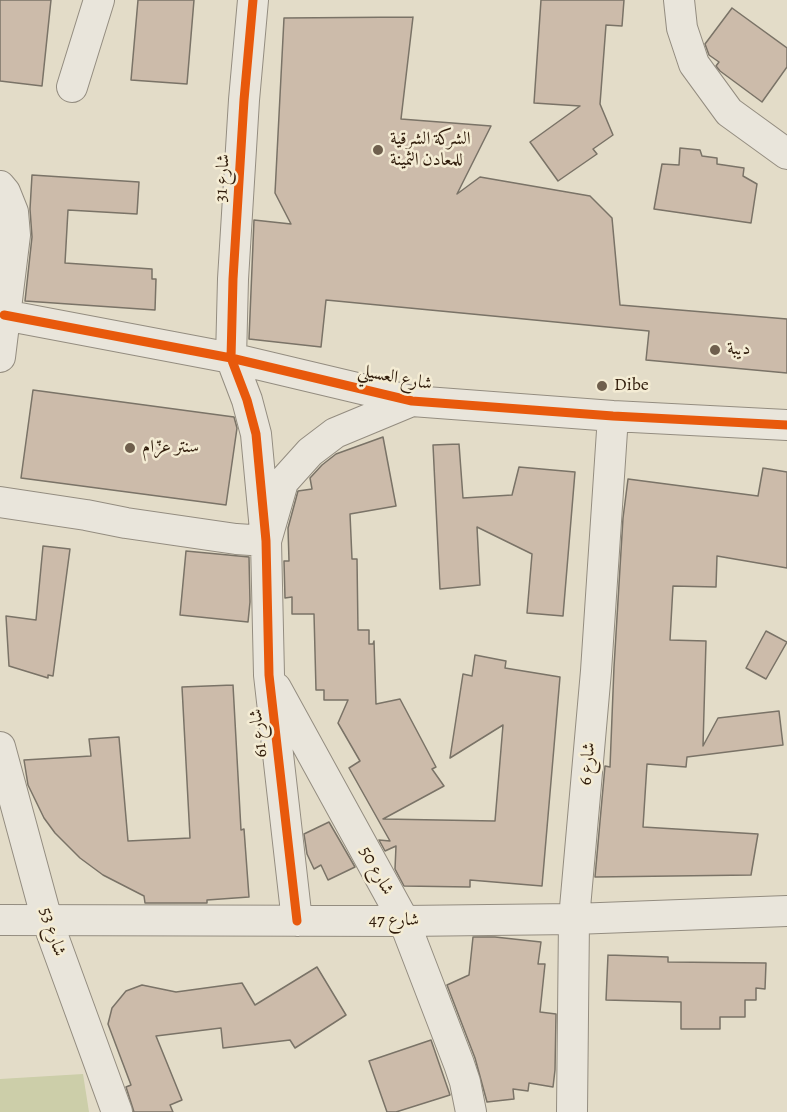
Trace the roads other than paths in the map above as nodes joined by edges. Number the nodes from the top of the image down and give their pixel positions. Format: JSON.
{"nodes":[{"id":1,"x":99,"y":0,"type":"edge"},
{"id":2,"x":253,"y":0,"type":"edge"},
{"id":3,"x":680,"y":0,"type":"edge"},
{"id":4,"x":72,"y":87,"type":"dead end"},
{"id":5,"x":787,"y":154,"type":"edge"},
{"id":6,"x":0,"y":186,"type":"edge"},
{"id":7,"x":4,"y":315,"type":"junction"},
{"id":8,"x":0,"y":357,"type":"edge"},
{"id":9,"x":231,"y":358,"type":"junction"},
{"id":10,"x":412,"y":401,"type":"junction"},
{"id":11,"x":614,"y":416,"type":"junction"},
{"id":12,"x":787,"y":425,"type":"edge"},
{"id":13,"x":0,"y":502,"type":"edge"},
{"id":14,"x":266,"y":541,"type":"junction"},
{"id":15,"x":268,"y":675,"type":"junction"},
{"id":16,"x":0,"y":747,"type":"edge"},
{"id":17,"x":787,"y":911,"type":"edge"},
{"id":18,"x":0,"y":920,"type":"edge"},
{"id":19,"x":47,"y":920,"type":"junction"},
{"id":20,"x":574,"y":920,"type":"junction"},
{"id":21,"x":297,"y":921,"type":"junction"},
{"id":22,"x":404,"y":921,"type":"junction"},
{"id":23,"x":117,"y":1112,"type":"edge"},
{"id":24,"x":471,"y":1112,"type":"edge"},
{"id":25,"x":572,"y":1112,"type":"edge"}],
"edges":[{"from":1,"to":4,"type":"street"},
{"from":2,"to":9,"type":"street","name":"شارع 31"},
{"from":3,"to":5,"type":"street"},
{"from":6,"to":7,"type":"street"},
{"from":7,"to":8,"type":"street"},
{"from":7,"to":9,"type":"street","name":"شارع العسيلي"},
{"from":9,"to":10,"type":"street","name":"شارع العسيلي"},
{"from":9,"to":14,"type":"street"},
{"from":10,"to":11,"type":"street","name":"شارع العسيلي"},
{"from":10,"to":14,"type":"street","name":"شارع العسيلي"},
{"from":11,"to":12,"type":"street","name":"شارع العسيلي"},
{"from":11,"to":20,"type":"street","name":"شارع 6"},
{"from":13,"to":14,"type":"street"},
{"from":14,"to":15,"type":"street","name":"شارع 61"},
{"from":15,"to":21,"type":"street","name":"شارع 61"},
{"from":15,"to":22,"type":"street","name":"شارع 50"},
{"from":16,"to":19,"type":"street","name":"شارع 53"},
{"from":17,"to":20,"type":"street","name":"شارع 47"},
{"from":18,"to":19,"type":"street","name":"شارع 47"},
{"from":19,"to":21,"type":"street","name":"شارع 47"},
{"from":19,"to":23,"type":"street","name":"شارع 53"},
{"from":20,"to":22,"type":"street","name":"شارع 47"},
{"from":20,"to":25,"type":"street","name":"شارع 6"},
{"from":21,"to":22,"type":"street","name":"شارع 47"},
{"from":22,"to":24,"type":"street","name":"شارع 50"}]}
